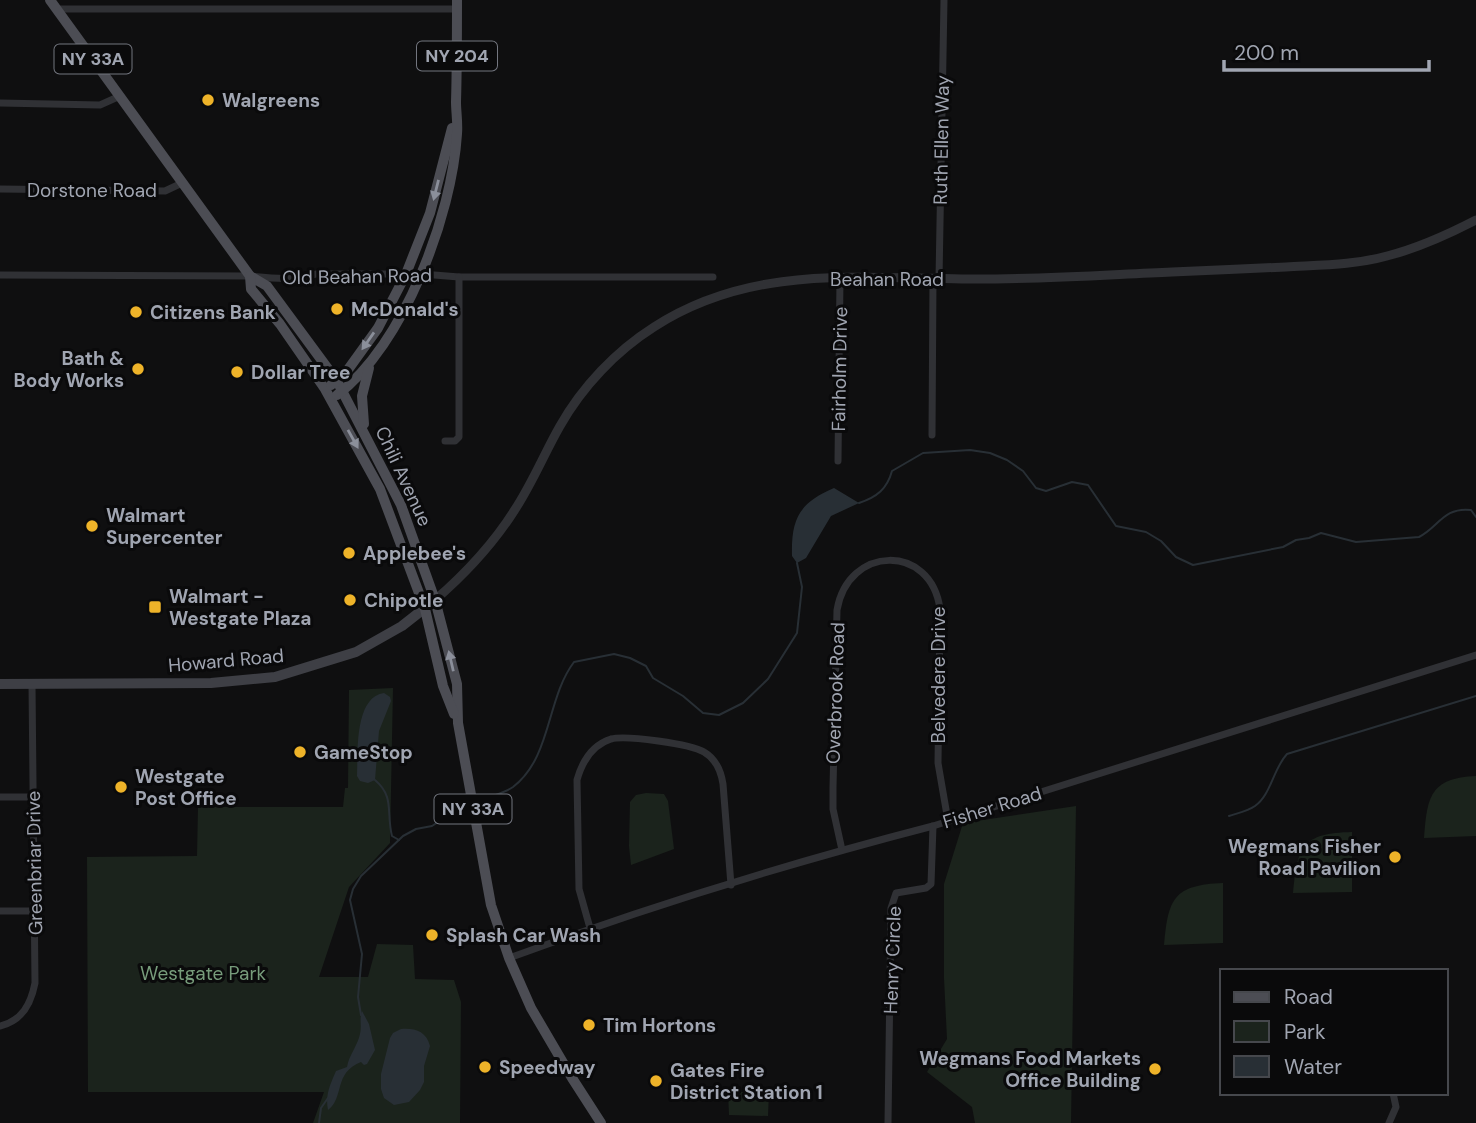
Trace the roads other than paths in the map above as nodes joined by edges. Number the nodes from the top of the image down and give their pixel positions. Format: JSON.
{"nodes":[{"id":1,"x":944,"y":0,"type":"edge"},
{"id":2,"x":53,"y":4,"type":"edge"},
{"id":3,"x":457,"y":5,"type":"edge"},
{"id":4,"x":120,"y":96,"type":"junction"},
{"id":5,"x":0,"y":103,"type":"edge"},
{"id":6,"x":456,"y":112,"type":"junction"},
{"id":7,"x":182,"y":183,"type":"junction"},
{"id":8,"x":0,"y":189,"type":"edge"},
{"id":9,"x":1476,"y":220,"type":"edge"},
{"id":10,"x":406,"y":274,"type":"junction"},
{"id":11,"x":422,"y":274,"type":"junction"},
{"id":12,"x":0,"y":275,"type":"edge"},
{"id":13,"x":250,"y":276,"type":"junction"},
{"id":14,"x":458,"y":277,"type":"junction"},
{"id":15,"x":713,"y":277,"type":"dead end"},
{"id":16,"x":840,"y":278,"type":"junction"},
{"id":17,"x":936,"y":279,"type":"junction"},
{"id":18,"x":373,"y":358,"type":"junction"},
{"id":19,"x":340,"y":386,"type":"junction"},
{"id":20,"x":328,"y":394,"type":"junction"},
{"id":21,"x":365,"y":434,"type":"junction"},
{"id":22,"x":932,"y":435,"type":"dead end"},
{"id":23,"x":444,"y":441,"type":"dead end"},
{"id":24,"x":838,"y":461,"type":"dead end"},
{"id":25,"x":885,"y":561,"type":"joint"},
{"id":26,"x":435,"y":600,"type":"junction"},
{"id":27,"x":425,"y":609,"type":"junction"},
{"id":28,"x":1476,"y":656,"type":"edge"},
{"id":29,"x":0,"y":684,"type":"edge"},
{"id":30,"x":32,"y":684,"type":"junction"},
{"id":31,"x":458,"y":723,"type":"junction"},
{"id":32,"x":0,"y":797,"type":"edge"},
{"id":33,"x":33,"y":797,"type":"junction"},
{"id":34,"x":948,"y":821,"type":"junction"},
{"id":35,"x":933,"y":826,"type":"junction"},
{"id":36,"x":842,"y":850,"type":"junction"},
{"id":37,"x":731,"y":884,"type":"junction"},
{"id":38,"x":0,"y":911,"type":"edge"},
{"id":39,"x":35,"y":911,"type":"junction"},
{"id":40,"x":590,"y":928,"type":"junction"},
{"id":41,"x":509,"y":958,"type":"junction"},
{"id":42,"x":0,"y":1026,"type":"edge"},
{"id":43,"x":1393,"y":1095,"type":"edge"},
{"id":44,"x":601,"y":1123,"type":"edge"},
{"id":45,"x":888,"y":1123,"type":"edge"},
{"id":46,"x":1389,"y":1123,"type":"edge"}],
"edges":[{"from":1,"to":17,"type":"street","name":"Ruth Ellen Way"},
{"from":2,"to":3,"type":"street"},
{"from":2,"to":4,"type":"main road","name":"Chili Avenue","number":"NY 33A"},
{"from":3,"to":6,"type":"main road","number":"NY 204"},
{"from":4,"to":5,"type":"street"},
{"from":4,"to":7,"type":"main road","name":"Chili Avenue","number":"NY 33A"},
{"from":6,"to":10,"type":"main road","number":"NY 204","one_way":true},
{"from":6,"to":11,"type":"main road","number":"NY 204"},
{"from":7,"to":8,"type":"street","name":"Dorstone Road"},
{"from":7,"to":13,"type":"main road","name":"Chili Avenue","number":"NY 33A"},
{"from":9,"to":17,"type":"street","name":"Beahan Road"},
{"from":10,"to":11,"type":"street","name":"Old Beahan Road"},
{"from":10,"to":13,"type":"street","name":"Old Beahan Road"},
{"from":10,"to":19,"type":"main road","number":"NY 204","one_way":true},
{"from":11,"to":14,"type":"street","name":"Old Beahan Road"},
{"from":11,"to":18,"type":"main road","number":"NY 204"},
{"from":12,"to":13,"type":"street","name":"Old Beahan Road"},
{"from":13,"to":19,"type":"main road","name":"Chili Avenue","number":"NY 33A"},
{"from":13,"to":20,"type":"main road","name":"Chili Avenue","number":"NY 33A"},
{"from":14,"to":15,"type":"street","name":"Old Beahan Road"},
{"from":14,"to":23,"type":"street"},
{"from":16,"to":17,"type":"street","name":"Beahan Road"},
{"from":16,"to":24,"type":"street","name":"Fairholm Drive"},
{"from":16,"to":26,"type":"street","name":"Beahan Road"},
{"from":17,"to":22,"type":"street","name":"Ruth Ellen Way"},
{"from":18,"to":19,"type":"main road"},
{"from":18,"to":21,"type":"main road","number":"NY 204"},
{"from":19,"to":20,"type":"main road"},
{"from":19,"to":21,"type":"main road","name":"Chili Avenue","number":"NY 33A"},
{"from":20,"to":27,"type":"main road","name":"Chili Avenue","number":"NY 33A","one_way":true},
{"from":21,"to":26,"type":"main road","name":"Chili Avenue","number":"NY 33A"},
{"from":25,"to":34,"type":"street","name":"Belvedere Drive"},
{"from":25,"to":36,"type":"street","name":"Overbrook Road"},
{"from":26,"to":27,"type":"main road","name":"Howard Road"},
{"from":31,"to":26,"type":"main road","name":"Chili Avenue","number":"NY 33A","one_way":true},
{"from":27,"to":30,"type":"main road","name":"Howard Road"},
{"from":27,"to":31,"type":"main road","name":"Chili Avenue","number":"NY 33A"},
{"from":28,"to":34,"type":"street","name":"Fisher Road"},
{"from":29,"to":30,"type":"main road","name":"Howard Road"},
{"from":30,"to":33,"type":"street","name":"Greenbriar Drive"},
{"from":31,"to":41,"type":"main road","name":"Chili Avenue","number":"NY 33A"},
{"from":32,"to":33,"type":"street"},
{"from":33,"to":39,"type":"street","name":"Greenbriar Drive"},
{"from":34,"to":35,"type":"street","name":"Fisher Road"},
{"from":35,"to":36,"type":"street","name":"Fisher Road"},
{"from":35,"to":45,"type":"street","name":"Henry Circle"},
{"from":36,"to":37,"type":"street","name":"Fisher Road"},
{"from":37,"to":40,"type":"street","name":"Fisher Road"},
{"from":37,"to":40,"type":"street"},
{"from":38,"to":39,"type":"street"},
{"from":39,"to":42,"type":"street","name":"Greenbriar Drive"},
{"from":40,"to":41,"type":"street","name":"Fisher Road"},
{"from":41,"to":44,"type":"main road","name":"Chili Avenue","number":"NY 33A"},
{"from":43,"to":46,"type":"street"}]}
